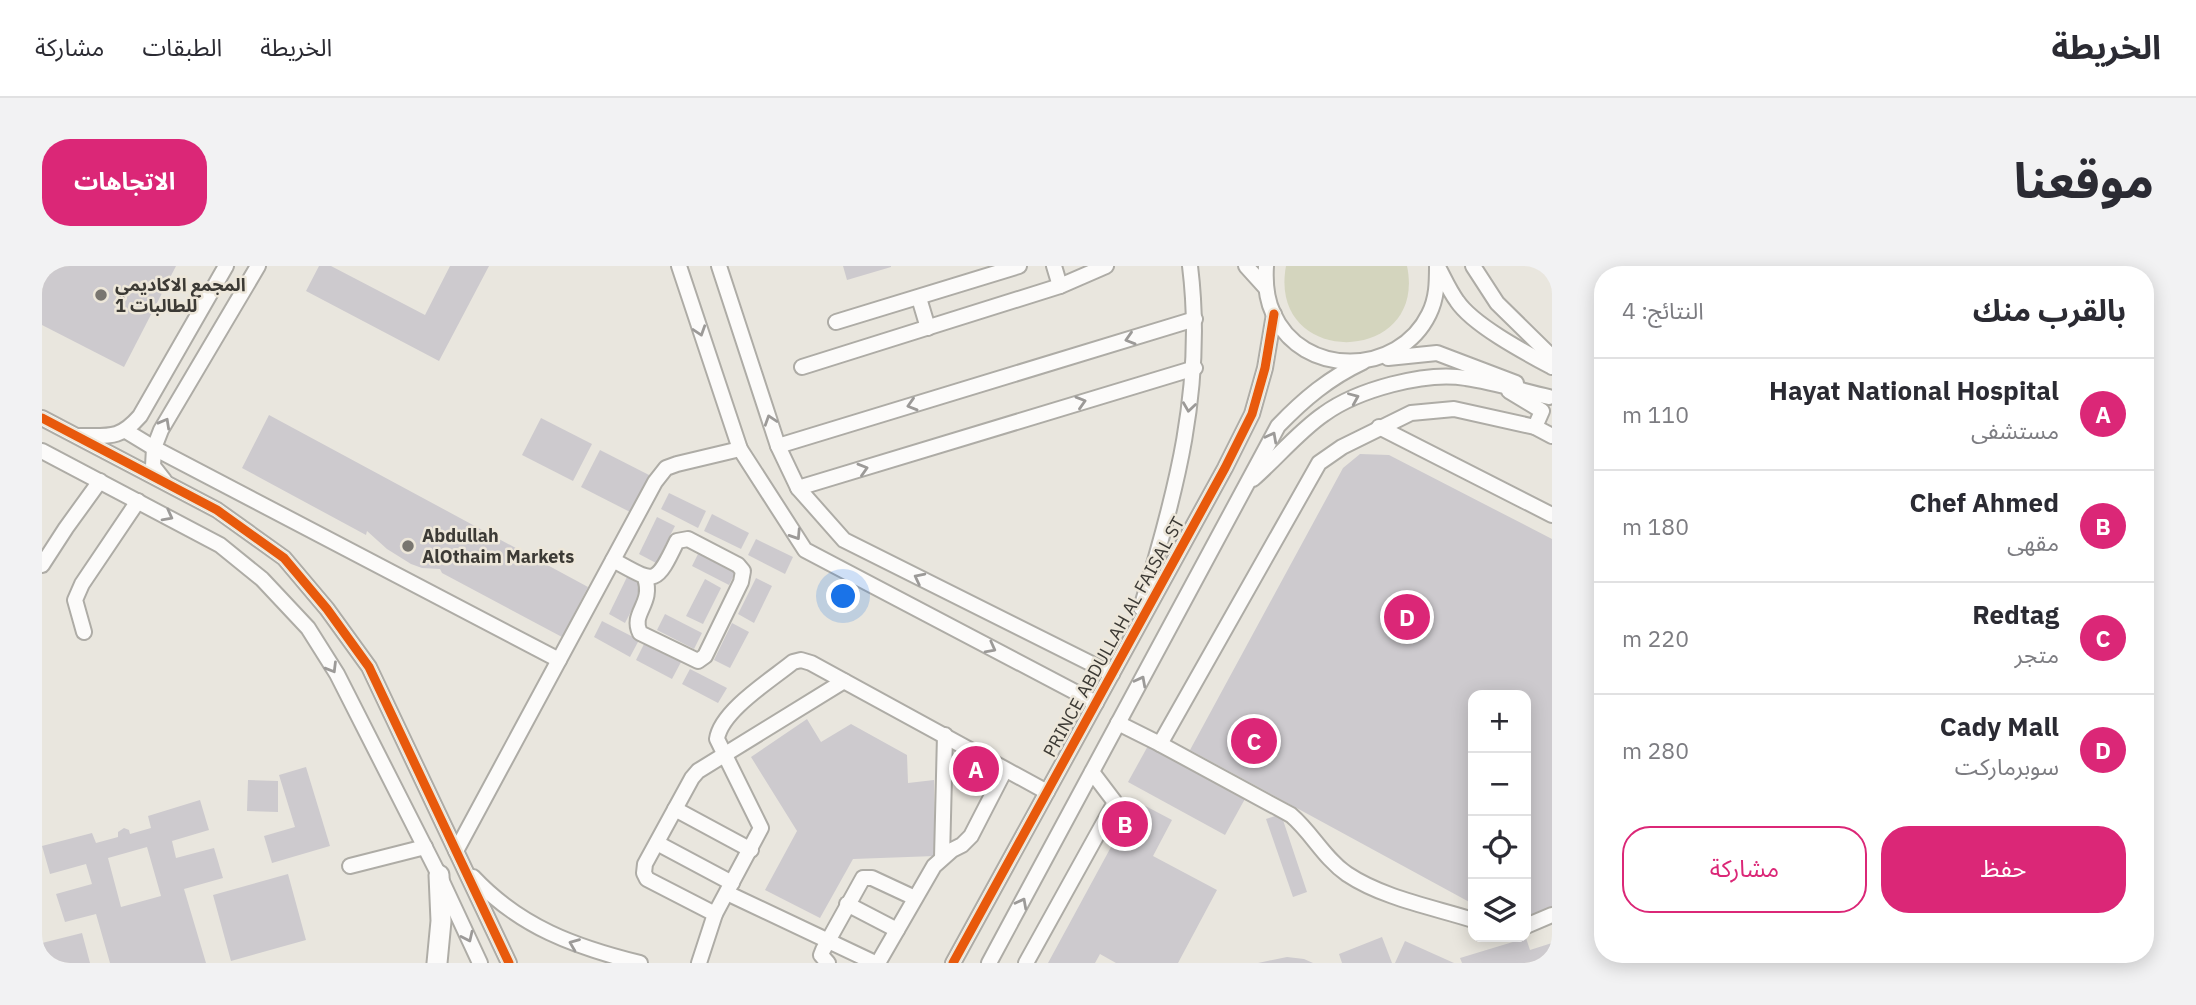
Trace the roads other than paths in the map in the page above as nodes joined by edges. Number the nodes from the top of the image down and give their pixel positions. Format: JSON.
{"nodes":[{"id":1,"x":226,"y":266,"type":"edge"},
{"id":2,"x":258,"y":266,"type":"edge"},
{"id":3,"x":679,"y":266,"type":"edge"},
{"id":4,"x":719,"y":266,"type":"edge"},
{"id":5,"x":1019,"y":266,"type":"edge"},
{"id":6,"x":1054,"y":266,"type":"edge"},
{"id":7,"x":1106,"y":266,"type":"edge"},
{"id":8,"x":1190,"y":266,"type":"edge"},
{"id":9,"x":1245,"y":266,"type":"edge"},
{"id":10,"x":1266,"y":266,"type":"edge"},
{"id":11,"x":1437,"y":266,"type":"edge"},
{"id":12,"x":1473,"y":266,"type":"edge"},
{"id":13,"x":1060,"y":286,"type":"junction"},
{"id":14,"x":1265,"y":287,"type":"junction"},
{"id":15,"x":919,"y":298,"type":"junction"},
{"id":16,"x":1274,"y":314,"type":"junction"},
{"id":17,"x":1195,"y":319,"type":"junction"},
{"id":18,"x":836,"y":322,"type":"dead end"},
{"id":19,"x":928,"y":328,"type":"junction"},
{"id":20,"x":1552,"y":356,"type":"edge"},
{"id":21,"x":1370,"y":361,"type":"junction"},
{"id":22,"x":802,"y":367,"type":"dead end"},
{"id":23,"x":1552,"y":367,"type":"edge"},
{"id":24,"x":1195,"y":368,"type":"junction"},
{"id":25,"x":1502,"y":386,"type":"junction"},
{"id":26,"x":1551,"y":398,"type":"edge"},
{"id":27,"x":42,"y":418,"type":"edge"},
{"id":28,"x":1378,"y":427,"type":"junction"},
{"id":29,"x":1535,"y":427,"type":"junction"},
{"id":30,"x":127,"y":431,"type":"junction"},
{"id":31,"x":77,"y":436,"type":"junction"},
{"id":32,"x":1552,"y":436,"type":"edge"},
{"id":33,"x":778,"y":446,"type":"junction"},
{"id":34,"x":154,"y":448,"type":"junction"},
{"id":35,"x":740,"y":449,"type":"junction"},
{"id":36,"x":42,"y":451,"type":"edge"},
{"id":37,"x":100,"y":481,"type":"junction"},
{"id":38,"x":167,"y":484,"type":"junction"},
{"id":39,"x":1245,"y":487,"type":"junction"},
{"id":40,"x":798,"y":488,"type":"junction"},
{"id":41,"x":138,"y":500,"type":"junction"},
{"id":42,"x":1552,"y":516,"type":"edge"},
{"id":43,"x":613,"y":560,"type":"junction"},
{"id":44,"x":42,"y":565,"type":"edge"},
{"id":45,"x":645,"y":578,"type":"junction"},
{"id":46,"x":84,"y":632,"type":"dead end"},
{"id":47,"x":1133,"y":636,"type":"junction"},
{"id":48,"x":559,"y":660,"type":"junction"},
{"id":49,"x":1112,"y":674,"type":"junction"},
{"id":50,"x":844,"y":681,"type":"junction"},
{"id":51,"x":1096,"y":703,"type":"junction"},
{"id":52,"x":1118,"y":723,"type":"junction"},
{"id":53,"x":945,"y":736,"type":"junction"},
{"id":54,"x":1160,"y":744,"type":"junction"},
{"id":55,"x":725,"y":755,"type":"junction"},
{"id":56,"x":1005,"y":769,"type":"junction"},
{"id":57,"x":1092,"y":772,"type":"junction"},
{"id":58,"x":1047,"y":792,"type":"junction"},
{"id":59,"x":675,"y":809,"type":"junction"},
{"id":60,"x":657,"y":843,"type":"junction"},
{"id":61,"x":425,"y":847,"type":"junction"},
{"id":62,"x":751,"y":850,"type":"junction"},
{"id":63,"x":456,"y":851,"type":"junction"},
{"id":64,"x":942,"y":858,"type":"junction"},
{"id":65,"x":463,"y":865,"type":"junction"},
{"id":66,"x":350,"y":866,"type":"dead end"},
{"id":67,"x":439,"y":874,"type":"junction"},
{"id":68,"x":730,"y":888,"type":"junction"},
{"id":69,"x":915,"y":898,"type":"junction"},
{"id":70,"x":847,"y":904,"type":"junction"},
{"id":71,"x":715,"y":914,"type":"junction"},
{"id":72,"x":1552,"y":915,"type":"edge"},
{"id":73,"x":1468,"y":918,"type":"edge"},
{"id":74,"x":1531,"y":924,"type":"edge"},
{"id":75,"x":897,"y":930,"type":"junction"},
{"id":76,"x":827,"y":941,"type":"junction"},
{"id":77,"x":824,"y":962,"type":"edge"},
{"id":78,"x":993,"y":962,"type":"edge"},
{"id":79,"x":437,"y":963,"type":"edge"},
{"id":80,"x":480,"y":963,"type":"edge"},
{"id":81,"x":509,"y":963,"type":"edge"},
{"id":82,"x":640,"y":963,"type":"edge"},
{"id":83,"x":699,"y":963,"type":"edge"},
{"id":84,"x":876,"y":963,"type":"edge"},
{"id":85,"x":953,"y":963,"type":"edge"},
{"id":86,"x":1026,"y":963,"type":"edge"}],
"edges":[{"from":1,"to":30,"type":"street"},
{"from":34,"to":2,"type":"street","one_way":true},
{"from":3,"to":35,"type":"street","one_way":true},
{"from":33,"to":4,"type":"street","one_way":true},
{"from":5,"to":15,"type":"street"},
{"from":6,"to":13,"type":"street"},
{"from":7,"to":13,"type":"street"},
{"from":8,"to":17,"type":"street"},
{"from":9,"to":14,"type":"street"},
{"from":10,"to":14,"type":"street"},
{"from":11,"to":21,"type":"street"},
{"from":11,"to":23,"type":"street"},
{"from":12,"to":20,"type":"street"},
{"from":13,"to":19,"type":"street"},
{"from":14,"to":16,"type":"street"},
{"from":15,"to":18,"type":"street"},
{"from":15,"to":19,"type":"street"},
{"from":16,"to":21,"type":"street"},
{"from":16,"to":47,"type":"street","name":"PRINCE ABDULLAH AL FAISAL ST"},
{"from":17,"to":24,"type":"street"},
{"from":17,"to":33,"type":"street","one_way":true},
{"from":19,"to":22,"type":"street"},
{"from":21,"to":26,"type":"street"},
{"from":39,"to":21,"type":"street","one_way":true},
{"from":40,"to":24,"type":"street","one_way":true},
{"from":24,"to":47,"type":"street","one_way":true},
{"from":25,"to":26,"type":"street"},
{"from":25,"to":29,"type":"street"},
{"from":39,"to":25,"type":"street","one_way":true},
{"from":27,"to":31,"type":"street"},
{"from":28,"to":29,"type":"street"},
{"from":28,"to":42,"type":"street"},
{"from":28,"to":54,"type":"street"},
{"from":29,"to":32,"type":"street"},
{"from":30,"to":31,"type":"street"},
{"from":30,"to":34,"type":"street"},
{"from":31,"to":38,"type":"street"},
{"from":33,"to":40,"type":"street"},
{"from":34,"to":38,"type":"street"},
{"from":34,"to":48,"type":"street"},
{"from":35,"to":43,"type":"street"},
{"from":35,"to":51,"type":"street","one_way":true},
{"from":36,"to":37,"type":"street"},
{"from":37,"to":41,"type":"street"},
{"from":37,"to":44,"type":"street"},
{"from":38,"to":63,"type":"street"},
{"from":52,"to":39,"type":"street","one_way":true},
{"from":49,"to":40,"type":"street","one_way":true},
{"from":41,"to":46,"type":"street"},
{"from":41,"to":61,"type":"street","one_way":true},
{"from":43,"to":45,"type":"street"},
{"from":43,"to":48,"type":"street"},
{"from":45,"to":45,"type":"street"},
{"from":47,"to":49,"type":"street","name":"PRINCE ABDULLAH AL FAISAL ST"},
{"from":48,"to":63,"type":"street"},
{"from":49,"to":51,"type":"street","name":"PRINCE ABDULLAH AL FAISAL ST"},
{"from":50,"to":53,"type":"street"},
{"from":50,"to":55,"type":"street"},
{"from":50,"to":55,"type":"street"},
{"from":51,"to":58,"type":"street","name":"PRINCE ABDULLAH AL FAISAL ST"},
{"from":52,"to":54,"type":"street"},
{"from":52,"to":57,"type":"street"},
{"from":53,"to":56,"type":"street"},
{"from":53,"to":64,"type":"street"},
{"from":54,"to":73,"type":"street"},
{"from":55,"to":59,"type":"street"},
{"from":55,"to":62,"type":"street"},
{"from":56,"to":58,"type":"street"},
{"from":56,"to":64,"type":"street"},
{"from":78,"to":57,"type":"street","one_way":true},
{"from":57,"to":86,"type":"street"},
{"from":58,"to":85,"type":"street","name":"PRINCE ABDULLAH AL FAISAL ST"},
{"from":59,"to":60,"type":"street"},
{"from":59,"to":62,"type":"street"},
{"from":60,"to":68,"type":"street"},
{"from":60,"to":71,"type":"street"},
{"from":61,"to":66,"type":"street"},
{"from":61,"to":67,"type":"street"},
{"from":62,"to":68,"type":"street"},
{"from":63,"to":65,"type":"street"},
{"from":64,"to":69,"type":"street"},
{"from":65,"to":81,"type":"street"},
{"from":82,"to":65,"type":"street","one_way":true},
{"from":67,"to":79,"type":"main road"},
{"from":67,"to":80,"type":"street","one_way":true},
{"from":68,"to":71,"type":"street"},
{"from":68,"to":76,"type":"street"},
{"from":69,"to":70,"type":"street"},
{"from":69,"to":75,"type":"street"},
{"from":70,"to":75,"type":"street"},
{"from":70,"to":76,"type":"street"},
{"from":71,"to":83,"type":"street"},
{"from":72,"to":74,"type":"street"},
{"from":75,"to":84,"type":"street"},
{"from":76,"to":77,"type":"street"},
{"from":76,"to":84,"type":"street"}]}
